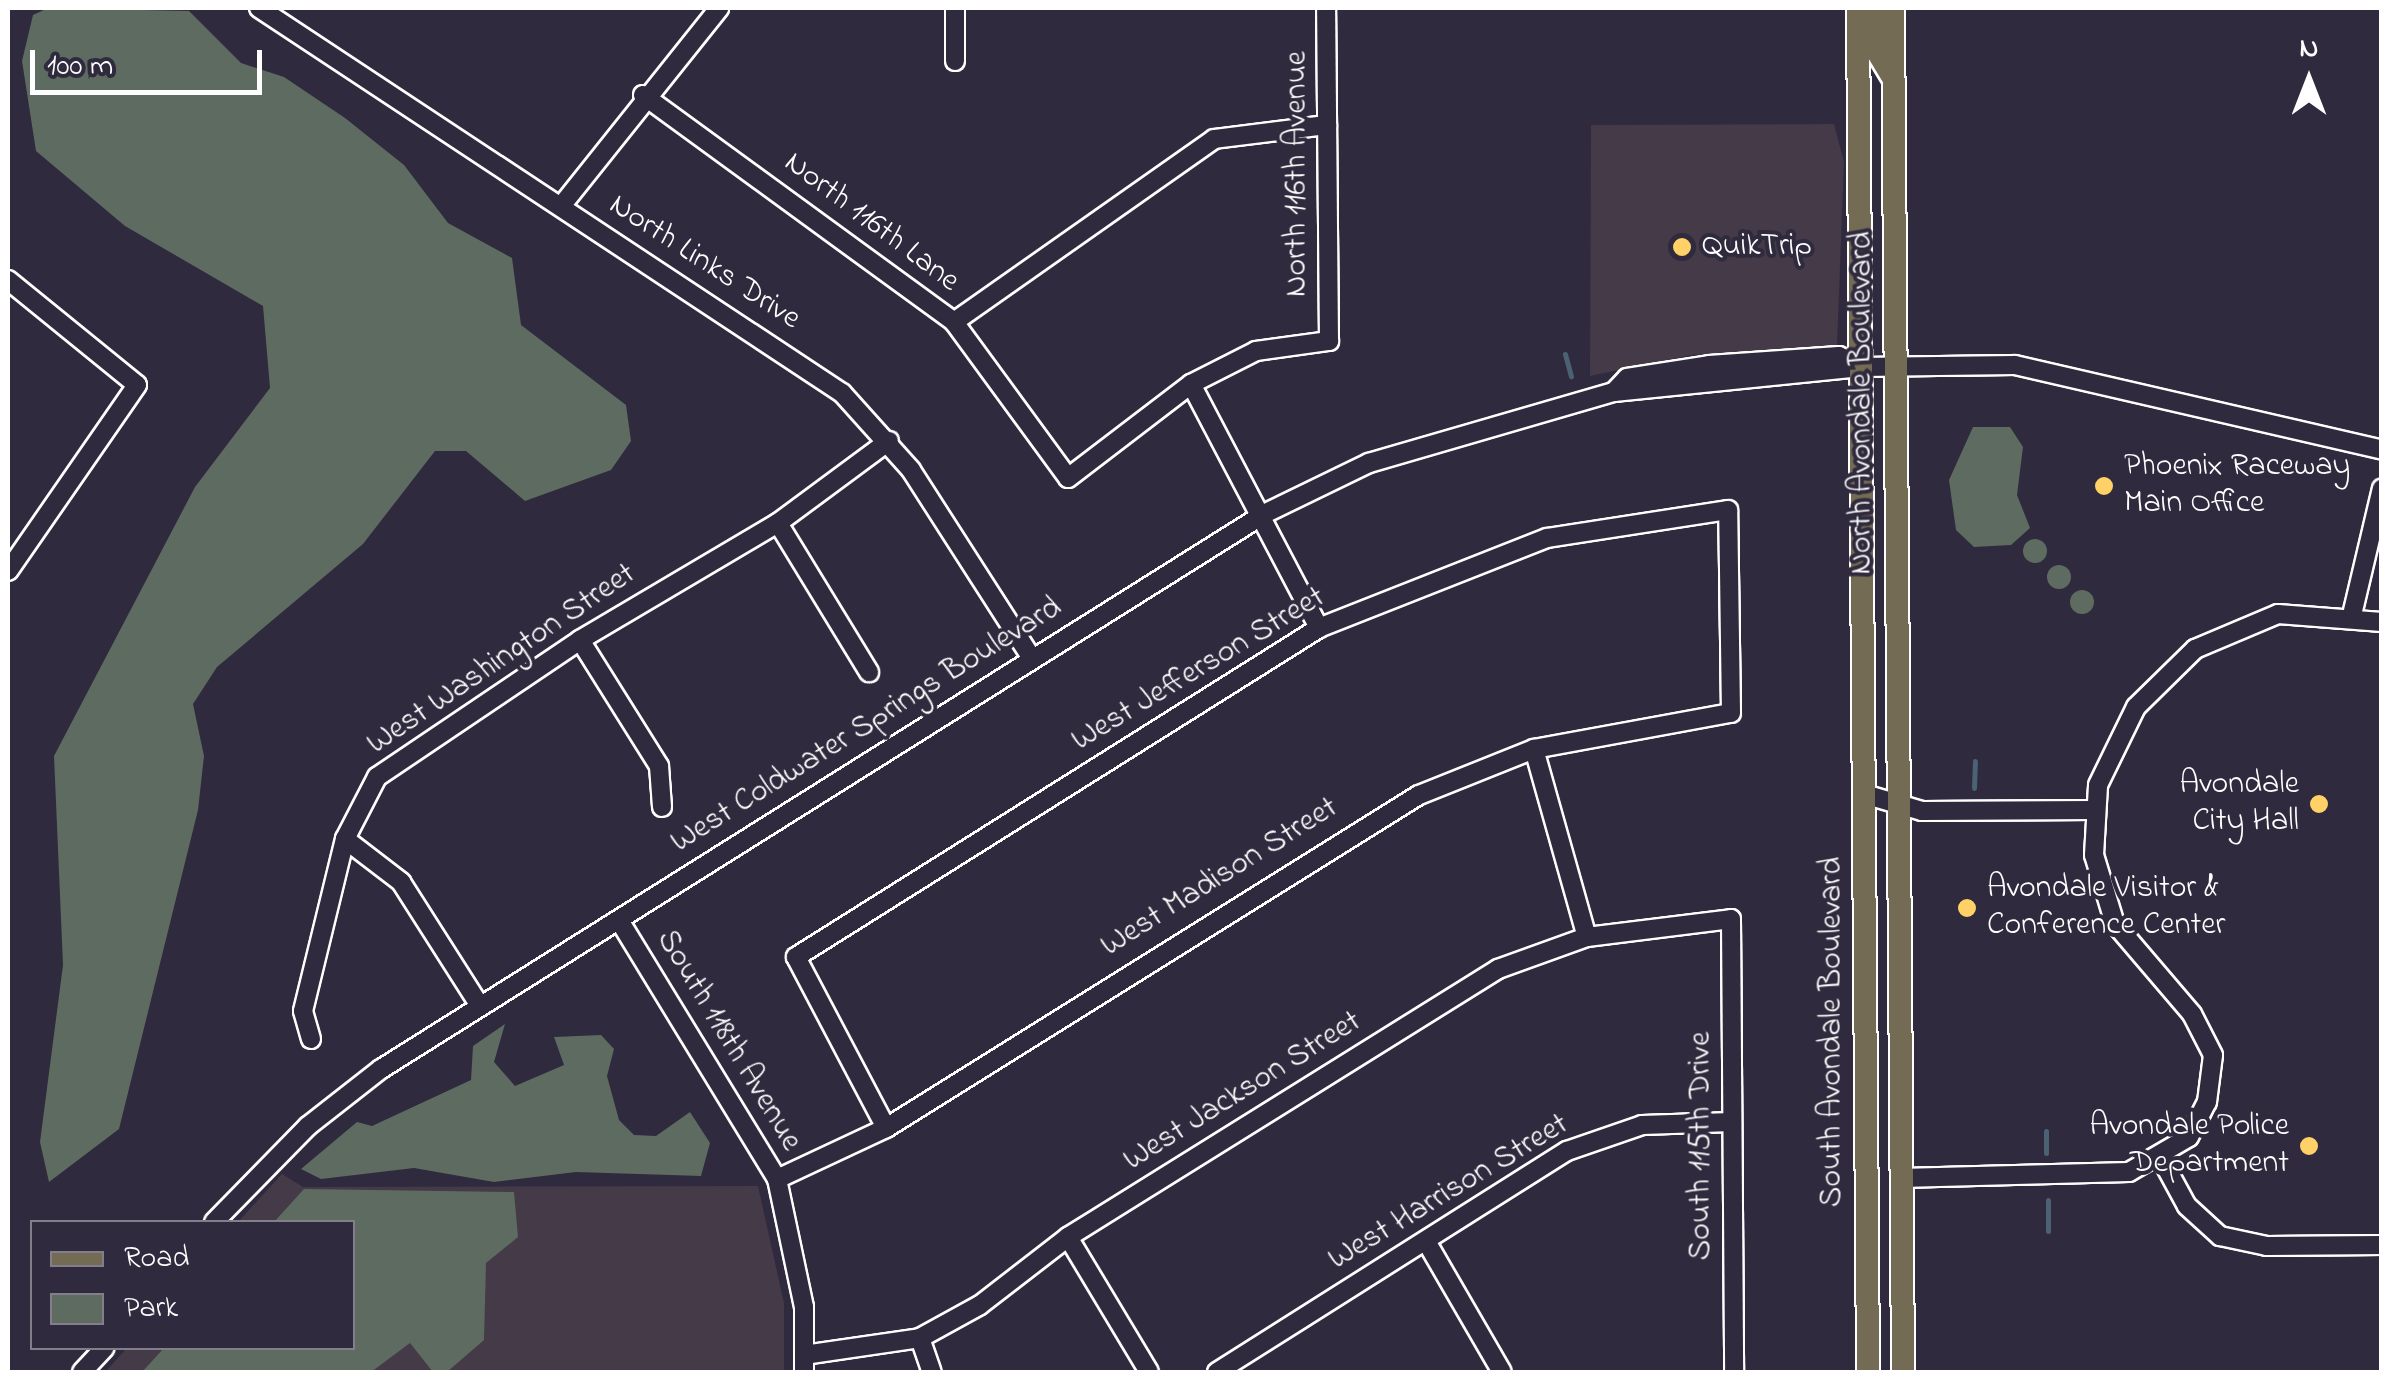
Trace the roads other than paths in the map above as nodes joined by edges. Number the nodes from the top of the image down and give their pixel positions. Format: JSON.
{"nodes":[{"id":1,"x":259,"y":8,"type":"edge"},
{"id":2,"x":718,"y":8,"type":"edge"},
{"id":3,"x":955,"y":8,"type":"edge"},
{"id":4,"x":1326,"y":8,"type":"edge"},
{"id":5,"x":1858,"y":8,"type":"edge"},
{"id":6,"x":1877,"y":8,"type":"edge"},
{"id":7,"x":1894,"y":8,"type":"edge"},
{"id":8,"x":955,"y":61,"type":"dead end"},
{"id":9,"x":1894,"y":79,"type":"junction"},
{"id":10,"x":643,"y":95,"type":"junction"},
{"id":11,"x":1327,"y":125,"type":"junction"},
{"id":12,"x":562,"y":205,"type":"junction"},
{"id":13,"x":8,"y":280,"type":"edge"},
{"id":14,"x":954,"y":322,"type":"junction"},
{"id":15,"x":1861,"y":367,"type":"junction"},
{"id":16,"x":1896,"y":367,"type":"junction"},
{"id":17,"x":1191,"y":384,"type":"junction"},
{"id":18,"x":890,"y":440,"type":"junction"},
{"id":19,"x":2382,"y":450,"type":"edge"},
{"id":20,"x":2382,"y":488,"type":"edge"},
{"id":21,"x":1264,"y":514,"type":"junction"},
{"id":22,"x":778,"y":523,"type":"junction"},
{"id":23,"x":14,"y":544,"type":"edge"},
{"id":24,"x":8,"y":571,"type":"edge"},
{"id":25,"x":2352,"y":616,"type":"junction"},
{"id":26,"x":2382,"y":622,"type":"edge"},
{"id":27,"x":1319,"y":628,"type":"junction"},
{"id":28,"x":580,"y":640,"type":"junction"},
{"id":29,"x":1031,"y":657,"type":"junction"},
{"id":30,"x":869,"y":672,"type":"dead end"},
{"id":31,"x":1864,"y":692,"type":"joint"},
{"id":32,"x":1730,"y":713,"type":"joint"},
{"id":33,"x":1534,"y":749,"type":"junction"},
{"id":34,"x":1864,"y":794,"type":"junction"},
{"id":35,"x":1895,"y":799,"type":"junction"},
{"id":36,"x":662,"y":807,"type":"dead end"},
{"id":37,"x":2092,"y":810,"type":"junction"},
{"id":38,"x":345,"y":839,"type":"junction"},
{"id":39,"x":1731,"y":919,"type":"joint"},
{"id":40,"x":619,"y":920,"type":"junction"},
{"id":41,"x":1587,"y":938,"type":"junction"},
{"id":42,"x":480,"y":1006,"type":"junction"},
{"id":43,"x":310,"y":1039,"type":"dead end"},
{"id":44,"x":1732,"y":1122,"type":"junction"},
{"id":45,"x":886,"y":1128,"type":"junction"},
{"id":46,"x":2162,"y":1160,"type":"junction"},
{"id":47,"x":1867,"y":1178,"type":"junction"},
{"id":48,"x":1900,"y":1178,"type":"junction"},
{"id":49,"x":776,"y":1179,"type":"junction"},
{"id":50,"x":216,"y":1220,"type":"edge"},
{"id":51,"x":1068,"y":1237,"type":"junction"},
{"id":52,"x":1426,"y":1241,"type":"junction"},
{"id":53,"x":2382,"y":1245,"type":"edge"},
{"id":54,"x":920,"y":1338,"type":"junction"},
{"id":55,"x":102,"y":1350,"type":"edge"},
{"id":56,"x":1245,"y":1355,"type":"junction"},
{"id":57,"x":804,"y":1364,"type":"edge"},
{"id":58,"x":82,"y":1372,"type":"edge"},
{"id":59,"x":932,"y":1372,"type":"edge"},
{"id":60,"x":1149,"y":1372,"type":"edge"},
{"id":61,"x":1217,"y":1372,"type":"edge"},
{"id":62,"x":1255,"y":1372,"type":"edge"},
{"id":63,"x":1502,"y":1372,"type":"edge"},
{"id":64,"x":1734,"y":1372,"type":"edge"},
{"id":65,"x":1868,"y":1372,"type":"edge"},
{"id":66,"x":1902,"y":1372,"type":"edge"}],
"edges":[{"from":1,"to":12,"type":"street","name":"North Links Drive"},
{"from":2,"to":10,"type":"street"},
{"from":3,"to":8,"type":"street"},
{"from":4,"to":11,"type":"street","name":"North 116th Avenue"},
{"from":5,"to":15,"type":"main road","name":"North Avondale Boulevard"},
{"from":6,"to":9,"type":"main road"},
{"from":7,"to":9,"type":"main road","name":"North Avondale Boulevard"},
{"from":9,"to":16,"type":"main road","name":"North Avondale Boulevard"},
{"from":10,"to":12,"type":"street"},
{"from":10,"to":14,"type":"street","name":"North 116th Lane"},
{"from":11,"to":14,"type":"street"},
{"from":11,"to":17,"type":"street","name":"North 116th Avenue"},
{"from":12,"to":18,"type":"street","name":"North Links Drive"},
{"from":13,"to":23,"type":"street"},
{"from":14,"to":17,"type":"street","name":"North 116th Lane"},
{"from":15,"to":16,"type":"street","name":"West Coldwater Springs Boulevard"},
{"from":15,"to":21,"type":"street","name":"West Coldwater Springs Boulevard"},
{"from":15,"to":31,"type":"main road","name":"North Avondale Boulevard"},
{"from":16,"to":19,"type":"street","name":"West Coldwater Springs Boulevard"},
{"from":16,"to":35,"type":"main road","name":"North Avondale Boulevard"},
{"from":17,"to":21,"type":"street"},
{"from":18,"to":22,"type":"street","name":"West Washington Street"},
{"from":18,"to":29,"type":"street","name":"North Links Drive"},
{"from":20,"to":25,"type":"street"},
{"from":21,"to":27,"type":"street"},
{"from":21,"to":29,"type":"street","name":"West Coldwater Springs Boulevard"},
{"from":22,"to":28,"type":"street","name":"West Washington Street"},
{"from":22,"to":30,"type":"street"},
{"from":23,"to":24,"type":"street"},
{"from":25,"to":26,"type":"street"},
{"from":25,"to":37,"type":"street"},
{"from":27,"to":32,"type":"street","name":"West Jefferson Street"},
{"from":27,"to":45,"type":"street","name":"West Jefferson Street"},
{"from":28,"to":36,"type":"street"},
{"from":28,"to":38,"type":"street","name":"West Washington Street"},
{"from":29,"to":40,"type":"street","name":"West Coldwater Springs Boulevard"},
{"from":31,"to":34,"type":"main road","name":"South Avondale Boulevard"},
{"from":32,"to":33,"type":"street","name":"West Madison Street"},
{"from":33,"to":41,"type":"street"},
{"from":33,"to":45,"type":"street","name":"West Madison Street"},
{"from":34,"to":35,"type":"street"},
{"from":34,"to":47,"type":"main road","name":"South Avondale Boulevard"},
{"from":35,"to":37,"type":"street"},
{"from":35,"to":48,"type":"main road","name":"South Avondale Boulevard"},
{"from":37,"to":46,"type":"street"},
{"from":38,"to":42,"type":"street"},
{"from":38,"to":43,"type":"street","name":"West Washington Street"},
{"from":39,"to":41,"type":"street","name":"West Jackson Street"},
{"from":39,"to":44,"type":"street","name":"South 115th Drive"},
{"from":40,"to":42,"type":"street","name":"West Coldwater Springs Boulevard"},
{"from":40,"to":49,"type":"street","name":"South 118th Avenue"},
{"from":41,"to":51,"type":"street","name":"West Jackson Street"},
{"from":42,"to":50,"type":"street","name":"West Coldwater Springs Boulevard"},
{"from":44,"to":52,"type":"street","name":"West Harrison Street"},
{"from":44,"to":64,"type":"street","name":"South 115th Drive"},
{"from":45,"to":49,"type":"street","name":"West Madison Street"},
{"from":46,"to":48,"type":"street"},
{"from":46,"to":53,"type":"street"},
{"from":47,"to":48,"type":"main road"},
{"from":47,"to":65,"type":"main road","name":"South Avondale Boulevard"},
{"from":48,"to":66,"type":"main road","name":"South Avondale Boulevard"},
{"from":49,"to":57,"type":"street","name":"South 118th Avenue"},
{"from":51,"to":54,"type":"street","name":"West Jackson Street"},
{"from":51,"to":60,"type":"street"},
{"from":52,"to":56,"type":"street","name":"West Harrison Street"},
{"from":52,"to":63,"type":"street"},
{"from":54,"to":57,"type":"street","name":"West Jackson Street"},
{"from":54,"to":59,"type":"street"},
{"from":55,"to":58,"type":"street"},
{"from":56,"to":61,"type":"street","name":"West Harrison Street"},
{"from":56,"to":62,"type":"street"}]}
